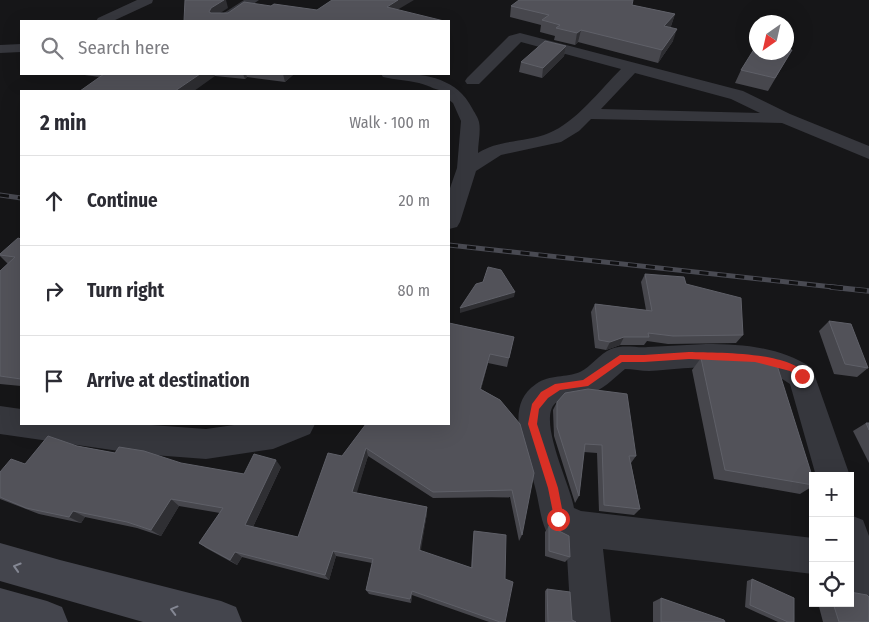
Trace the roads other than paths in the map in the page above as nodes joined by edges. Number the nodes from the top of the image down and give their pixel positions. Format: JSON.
{"nodes":[{"id":1,"x":147,"y":0,"type":"edge"},
{"id":2,"x":253,"y":0,"type":"edge"},
{"id":3,"x":105,"y":20,"type":"edge"},
{"id":4,"x":223,"y":20,"type":"edge"},
{"id":5,"x":20,"y":48,"type":"edge"},
{"id":6,"x":0,"y":49,"type":"edge"},
{"id":7,"x":633,"y":66,"type":"junction"},
{"id":8,"x":395,"y":75,"type":"edge"},
{"id":9,"x":472,"y":81,"type":"dead end"},
{"id":10,"x":448,"y":90,"type":"edge"},
{"id":11,"x":450,"y":92,"type":"edge"},
{"id":12,"x":587,"y":114,"type":"junction"},
{"id":13,"x":784,"y":118,"type":"junction"},
{"id":14,"x":869,"y":153,"type":"edge"},
{"id":15,"x":467,"y":168,"type":"junction"},
{"id":16,"x":450,"y":219,"type":"edge"},
{"id":17,"x":0,"y":420,"type":"edge"},
{"id":18,"x":20,"y":423,"type":"edge"},
{"id":19,"x":35,"y":425,"type":"edge"},
{"id":20,"x":297,"y":425,"type":"edge"},
{"id":21,"x":832,"y":472,"type":"edge"},
{"id":22,"x":581,"y":529,"type":"junction"},
{"id":23,"x":809,"y":556,"type":"edge"},
{"id":24,"x":0,"y":562,"type":"edge"},
{"id":25,"x":0,"y":609,"type":"edge"},
{"id":26,"x":47,"y":622,"type":"edge"},
{"id":27,"x":221,"y":622,"type":"edge"},
{"id":28,"x":591,"y":622,"type":"edge"}],
"edges":[{"from":1,"to":3,"type":"street"},
{"from":2,"to":4,"type":"street"},
{"from":5,"to":6,"type":"street"},
{"from":7,"to":9,"type":"street"},
{"from":7,"to":12,"type":"street"},
{"from":7,"to":13,"type":"street"},
{"from":8,"to":10,"type":"street"},
{"from":11,"to":15,"type":"street"},
{"from":12,"to":13,"type":"street"},
{"from":12,"to":15,"type":"street"},
{"from":13,"to":14,"type":"street"},
{"from":15,"to":16,"type":"street"},
{"from":17,"to":18,"type":"street"},
{"from":19,"to":20,"type":"street"},
{"from":21,"to":22,"type":"street"},
{"from":22,"to":23,"type":"street"},
{"from":22,"to":28,"type":"street"},
{"from":27,"to":24,"type":"street","one_way":true},
{"from":25,"to":26,"type":"street"}]}
